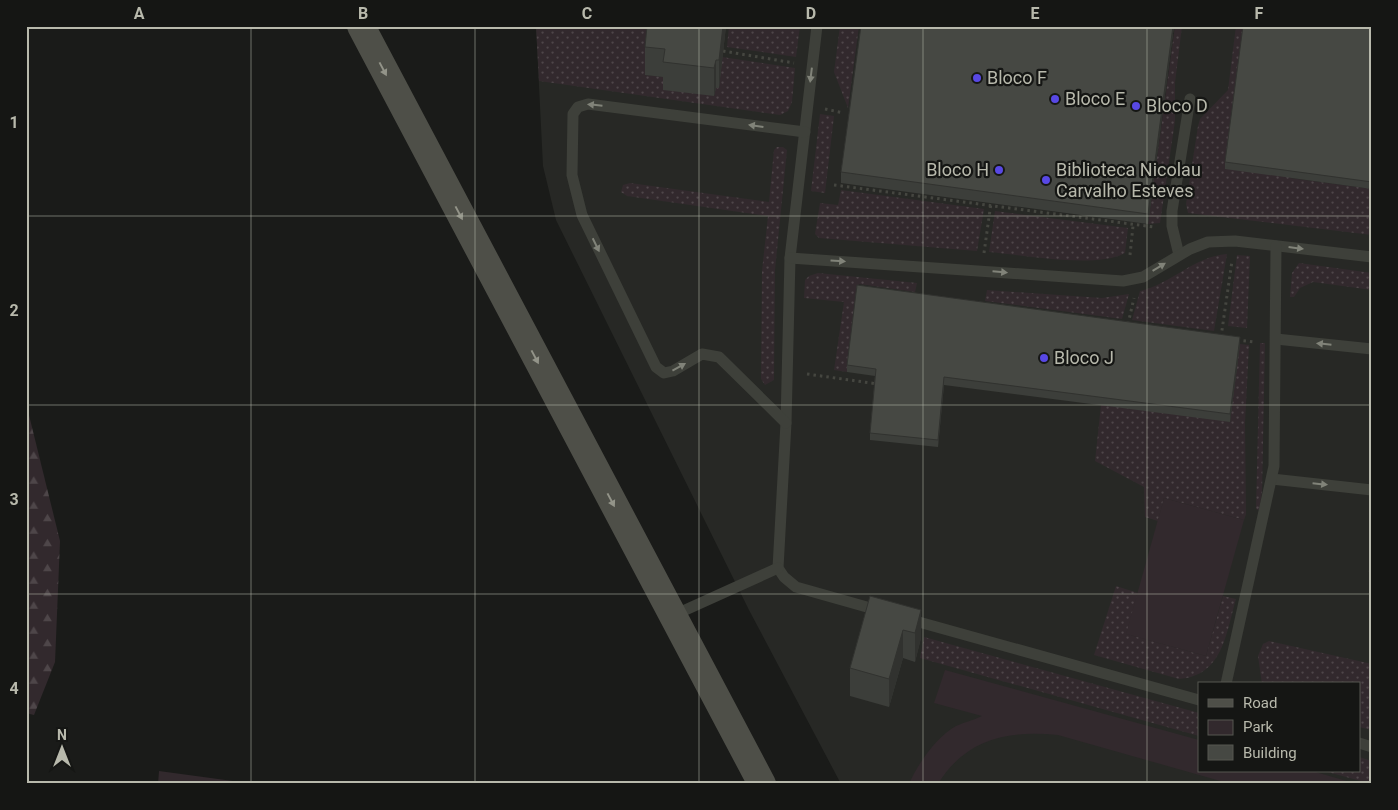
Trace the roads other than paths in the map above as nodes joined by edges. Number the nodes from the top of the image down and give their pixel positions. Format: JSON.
{"nodes":[{"id":1,"x":361,"y":26,"type":"edge"},
{"id":2,"x":817,"y":26,"type":"edge"},
{"id":3,"x":1190,"y":99,"type":"dead end"},
{"id":4,"x":805,"y":132,"type":"junction"},
{"id":5,"x":1276,"y":246,"type":"junction"},
{"id":6,"x":1180,"y":255,"type":"junction"},
{"id":7,"x":1372,"y":257,"type":"edge"},
{"id":8,"x":790,"y":258,"type":"junction"},
{"id":9,"x":1276,"y":339,"type":"junction"},
{"id":10,"x":1372,"y":349,"type":"edge"},
{"id":11,"x":786,"y":423,"type":"junction"},
{"id":12,"x":1272,"y":479,"type":"junction"},
{"id":13,"x":1372,"y":490,"type":"edge"},
{"id":14,"x":778,"y":568,"type":"junction"},
{"id":15,"x":672,"y":616,"type":"junction"},
{"id":16,"x":1226,"y":682,"type":"edge"},
{"id":17,"x":1198,"y":700,"type":"edge"},
{"id":18,"x":1360,"y":743,"type":"edge"},
{"id":19,"x":1372,"y":747,"type":"edge"},
{"id":20,"x":762,"y":784,"type":"edge"}],
"edges":[{"from":1,"to":15,"type":"street","one_way":true},
{"from":2,"to":4,"type":"lane","one_way":true},
{"from":3,"to":6,"type":"lane"},
{"from":4,"to":8,"type":"lane"},
{"from":4,"to":11,"type":"lane","one_way":true},
{"from":5,"to":6,"type":"lane"},
{"from":5,"to":7,"type":"lane","one_way":true},
{"from":5,"to":9,"type":"lane"},
{"from":8,"to":6,"type":"lane","one_way":true},
{"from":8,"to":11,"type":"lane"},
{"from":10,"to":9,"type":"lane","one_way":true},
{"from":9,"to":12,"type":"lane"},
{"from":11,"to":14,"type":"lane"},
{"from":12,"to":13,"type":"lane","one_way":true},
{"from":12,"to":16,"type":"lane"},
{"from":14,"to":15,"type":"lane"},
{"from":14,"to":17,"type":"lane"},
{"from":15,"to":20,"type":"street"},
{"from":18,"to":19,"type":"lane"}]}
